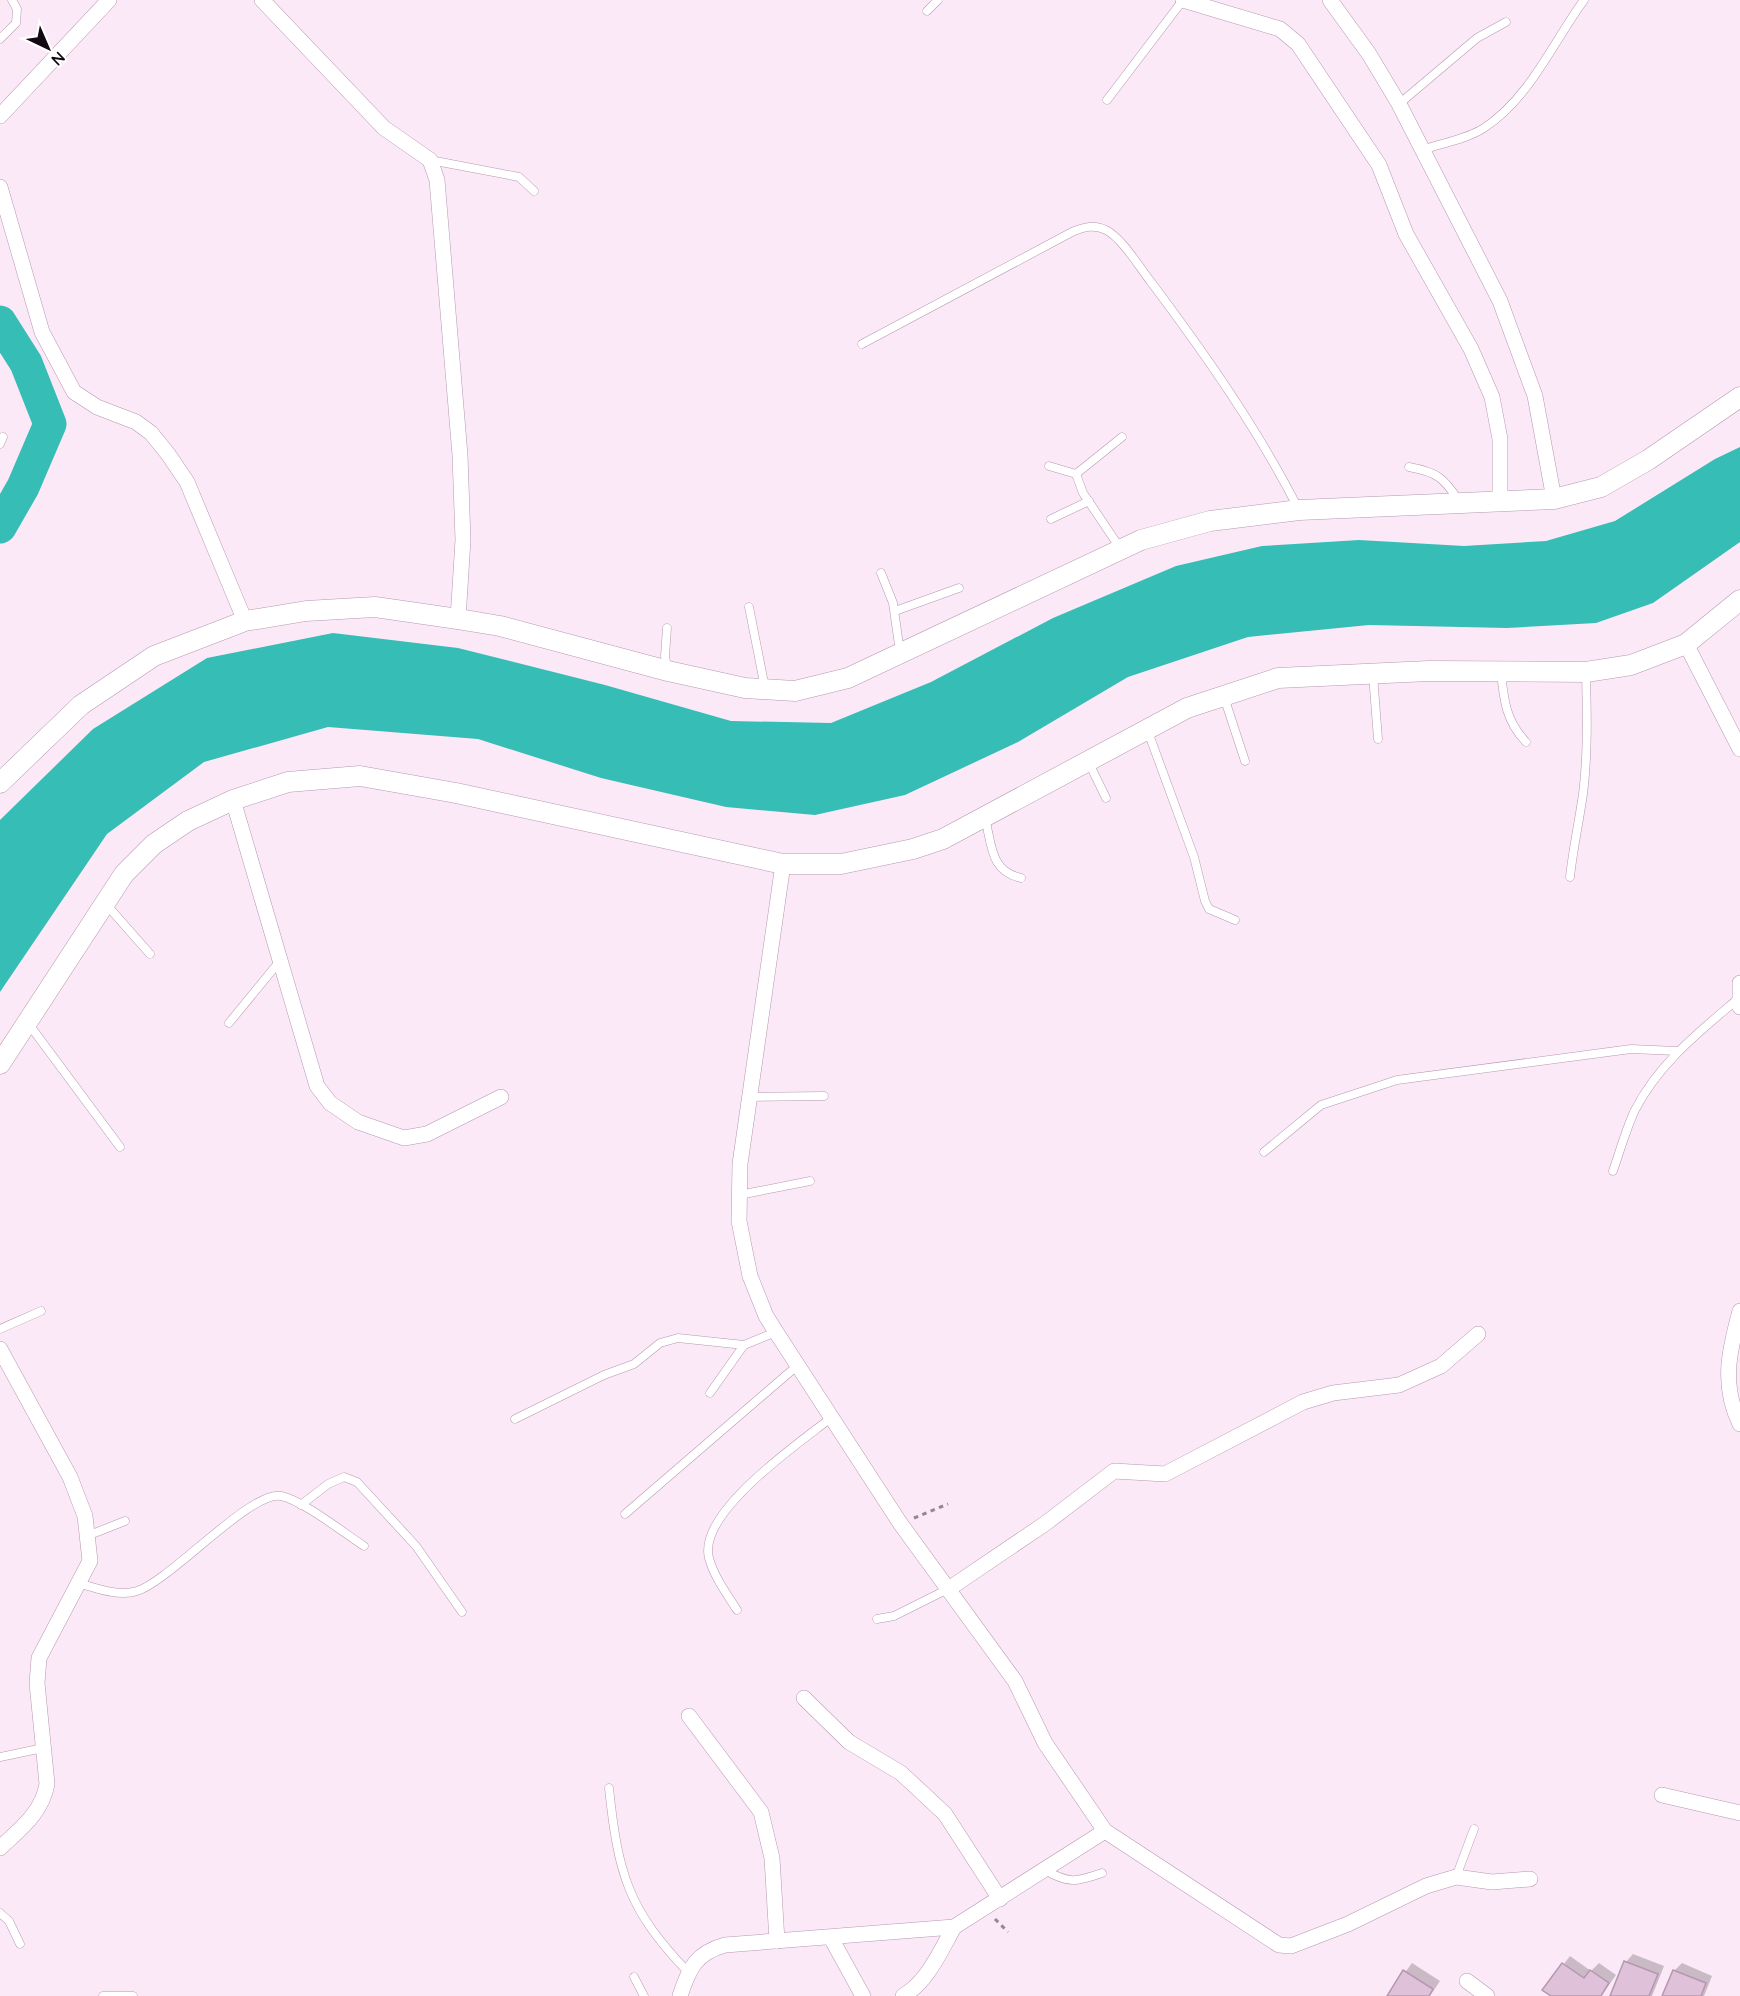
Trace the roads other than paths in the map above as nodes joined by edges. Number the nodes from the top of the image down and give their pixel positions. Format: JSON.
{"nodes":[{"id":1,"x":12,"y":0,"type":"edge"},
{"id":2,"x":109,"y":0,"type":"edge"},
{"id":3,"x":262,"y":0,"type":"edge"},
{"id":4,"x":938,"y":0,"type":"edge"},
{"id":5,"x":1183,"y":0,"type":"edge"},
{"id":6,"x":1330,"y":0,"type":"edge"},
{"id":7,"x":1584,"y":0,"type":"edge"},
{"id":8,"x":927,"y":11,"type":"dead end"},
{"id":9,"x":1506,"y":22,"type":"dead end"},
{"id":10,"x":0,"y":39,"type":"edge"},
{"id":11,"x":1107,"y":100,"type":"dead end"},
{"id":12,"x":1399,"y":104,"type":"junction"},
{"id":13,"x":0,"y":116,"type":"edge"},
{"id":14,"x":1422,"y":150,"type":"junction"},
{"id":15,"x":430,"y":160,"type":"junction"},
{"id":16,"x":0,"y":187,"type":"edge"},
{"id":17,"x":534,"y":191,"type":"dead end"},
{"id":18,"x":862,"y":344,"type":"dead end"},
{"id":19,"x":1740,"y":397,"type":"edge"},
{"id":20,"x":1122,"y":437,"type":"dead end"},
{"id":21,"x":1049,"y":466,"type":"dead end"},
{"id":22,"x":1409,"y":467,"type":"dead end"},
{"id":23,"x":1076,"y":474,"type":"junction"},
{"id":24,"x":1554,"y":499,"type":"junction"},
{"id":25,"x":1089,"y":501,"type":"junction"},
{"id":26,"x":1500,"y":503,"type":"junction"},
{"id":27,"x":1462,"y":505,"type":"junction"},
{"id":28,"x":1299,"y":510,"type":"junction"},
{"id":29,"x":1051,"y":519,"type":"dead end"},
{"id":30,"x":1120,"y":549,"type":"junction"},
{"id":31,"x":881,"y":573,"type":"dead end"},
{"id":32,"x":959,"y":588,"type":"dead end"},
{"id":33,"x":1740,"y":600,"type":"edge"},
{"id":34,"x":749,"y":607,"type":"dead end"},
{"id":35,"x":895,"y":611,"type":"junction"},
{"id":36,"x":458,"y":619,"type":"junction"},
{"id":37,"x":245,"y":621,"type":"junction"},
{"id":38,"x":667,"y":628,"type":"dead end"},
{"id":39,"x":1686,"y":644,"type":"junction"},
{"id":40,"x":900,"y":655,"type":"junction"},
{"id":41,"x":668,"y":671,"type":"junction"},
{"id":42,"x":1501,"y":672,"type":"junction"},
{"id":43,"x":1586,"y":672,"type":"junction"},
{"id":44,"x":1373,"y":674,"type":"junction"},
{"id":45,"x":765,"y":689,"type":"junction"},
{"id":46,"x":1224,"y":696,"type":"junction"},
{"id":47,"x":1147,"y":727,"type":"junction"},
{"id":48,"x":1378,"y":740,"type":"dead end"},
{"id":49,"x":1526,"y":742,"type":"dead end"},
{"id":50,"x":1740,"y":749,"type":"edge"},
{"id":51,"x":1088,"y":760,"type":"junction"},
{"id":52,"x":1245,"y":761,"type":"dead end"},
{"id":53,"x":0,"y":783,"type":"edge"},
{"id":54,"x":1106,"y":798,"type":"dead end"},
{"id":55,"x":233,"y":800,"type":"junction"},
{"id":56,"x":985,"y":818,"type":"junction"},
{"id":57,"x":783,"y":864,"type":"junction"},
{"id":58,"x":1570,"y":877,"type":"dead end"},
{"id":59,"x":1021,"y":878,"type":"dead end"},
{"id":60,"x":105,"y":903,"type":"junction"},
{"id":61,"x":1235,"y":920,"type":"dead end"},
{"id":62,"x":150,"y":954,"type":"dead end"},
{"id":63,"x":280,"y":961,"type":"junction"},
{"id":64,"x":1740,"y":996,"type":"edge"},
{"id":65,"x":27,"y":1022,"type":"junction"},
{"id":66,"x":229,"y":1023,"type":"dead end"},
{"id":67,"x":1677,"y":1051,"type":"junction"},
{"id":68,"x":0,"y":1064,"type":"edge"},
{"id":69,"x":824,"y":1096,"type":"dead end"},
{"id":70,"x":501,"y":1097,"type":"dead end"},
{"id":71,"x":750,"y":1097,"type":"junction"},
{"id":72,"x":120,"y":1147,"type":"dead end"},
{"id":73,"x":1264,"y":1152,"type":"dead end"},
{"id":74,"x":1613,"y":1172,"type":"dead end"},
{"id":75,"x":810,"y":1181,"type":"dead end"},
{"id":76,"x":740,"y":1195,"type":"junction"},
{"id":77,"x":41,"y":1311,"type":"dead end"},
{"id":78,"x":1740,"y":1311,"type":"edge"},
{"id":79,"x":0,"y":1329,"type":"edge"},
{"id":80,"x":776,"y":1332,"type":"junction"},
{"id":81,"x":1478,"y":1334,"type":"dead end"},
{"id":82,"x":744,"y":1345,"type":"junction"},
{"id":83,"x":0,"y":1349,"type":"edge"},
{"id":84,"x":798,"y":1365,"type":"junction"},
{"id":85,"x":710,"y":1393,"type":"dead end"},
{"id":86,"x":832,"y":1418,"type":"junction"},
{"id":87,"x":515,"y":1419,"type":"dead end"},
{"id":88,"x":1740,"y":1424,"type":"edge"},
{"id":89,"x":301,"y":1505,"type":"junction"},
{"id":90,"x":625,"y":1514,"type":"dead end"},
{"id":91,"x":125,"y":1521,"type":"dead end"},
{"id":92,"x":87,"y":1536,"type":"junction"},
{"id":93,"x":364,"y":1546,"type":"dead end"},
{"id":94,"x":77,"y":1583,"type":"junction"},
{"id":95,"x":950,"y":1588,"type":"junction"},
{"id":96,"x":737,"y":1610,"type":"dead end"},
{"id":97,"x":462,"y":1612,"type":"dead end"},
{"id":98,"x":877,"y":1619,"type":"dead end"},
{"id":99,"x":804,"y":1698,"type":"dead end"},
{"id":100,"x":689,"y":1716,"type":"dead end"},
{"id":101,"x":43,"y":1748,"type":"junction"},
{"id":102,"x":1,"y":1754,"type":"edge"},
{"id":103,"x":609,"y":1788,"type":"dead end"},
{"id":104,"x":1662,"y":1795,"type":"dead end"},
{"id":105,"x":1740,"y":1813,"type":"edge"},
{"id":106,"x":1474,"y":1829,"type":"dead end"},
{"id":107,"x":1106,"y":1831,"type":"junction"},
{"id":108,"x":0,"y":1848,"type":"edge"},
{"id":109,"x":1045,"y":1870,"type":"junction"},
{"id":110,"x":1102,"y":1873,"type":"dead end"},
{"id":111,"x":1456,"y":1876,"type":"junction"},
{"id":112,"x":1530,"y":1879,"type":"dead end"},
{"id":113,"x":1000,"y":1899,"type":"junction"},
{"id":114,"x":0,"y":1913,"type":"edge"},
{"id":115,"x":954,"y":1927,"type":"junction"},
{"id":116,"x":831,"y":1938,"type":"junction"},
{"id":117,"x":777,"y":1941,"type":"junction"},
{"id":118,"x":20,"y":1944,"type":"dead end"},
{"id":119,"x":689,"y":1973,"type":"junction"},
{"id":120,"x":634,"y":1977,"type":"dead end"},
{"id":121,"x":1467,"y":1981,"type":"dead end"},
{"id":122,"x":103,"y":1996,"type":"edge"},
{"id":123,"x":133,"y":1996,"type":"edge"},
{"id":124,"x":644,"y":1996,"type":"edge"},
{"id":125,"x":680,"y":1996,"type":"edge"},
{"id":126,"x":863,"y":1996,"type":"edge"},
{"id":127,"x":903,"y":1996,"type":"edge"},
{"id":128,"x":1486,"y":1996,"type":"edge"}],
"edges":[{"from":1,"to":10,"type":"lane"},
{"from":2,"to":13,"type":"street"},
{"from":3,"to":15,"type":"street"},
{"from":4,"to":8,"type":"lane"},
{"from":5,"to":11,"type":"lane"},
{"from":5,"to":26,"type":"street"},
{"from":6,"to":12,"type":"street"},
{"from":7,"to":14,"type":"lane"},
{"from":9,"to":12,"type":"lane"},
{"from":12,"to":14,"type":"street"},
{"from":14,"to":24,"type":"street"},
{"from":15,"to":17,"type":"lane"},
{"from":15,"to":36,"type":"street"},
{"from":16,"to":37,"type":"street"},
{"from":18,"to":28,"type":"lane"},
{"from":19,"to":24,"type":"street"},
{"from":20,"to":23,"type":"lane"},
{"from":21,"to":23,"type":"lane"},
{"from":22,"to":27,"type":"lane"},
{"from":23,"to":25,"type":"lane"},
{"from":24,"to":26,"type":"street"},
{"from":25,"to":29,"type":"lane"},
{"from":25,"to":30,"type":"lane"},
{"from":26,"to":27,"type":"street"},
{"from":27,"to":28,"type":"street"},
{"from":28,"to":30,"type":"street"},
{"from":30,"to":40,"type":"street"},
{"from":31,"to":35,"type":"lane"},
{"from":32,"to":35,"type":"lane"},
{"from":33,"to":39,"type":"street"},
{"from":34,"to":45,"type":"lane"},
{"from":35,"to":40,"type":"lane"},
{"from":36,"to":37,"type":"street"},
{"from":36,"to":41,"type":"street"},
{"from":37,"to":53,"type":"street"},
{"from":38,"to":41,"type":"lane"},
{"from":39,"to":43,"type":"street"},
{"from":39,"to":50,"type":"street"},
{"from":40,"to":45,"type":"street"},
{"from":41,"to":45,"type":"street"},
{"from":42,"to":43,"type":"street"},
{"from":42,"to":44,"type":"street"},
{"from":42,"to":49,"type":"lane"},
{"from":43,"to":58,"type":"lane"},
{"from":44,"to":46,"type":"street"},
{"from":44,"to":48,"type":"lane"},
{"from":46,"to":47,"type":"street"},
{"from":46,"to":52,"type":"lane"},
{"from":47,"to":51,"type":"street"},
{"from":47,"to":61,"type":"lane"},
{"from":51,"to":54,"type":"lane"},
{"from":51,"to":56,"type":"street"},
{"from":55,"to":57,"type":"street"},
{"from":55,"to":60,"type":"street"},
{"from":55,"to":63,"type":"street"},
{"from":56,"to":57,"type":"street"},
{"from":56,"to":59,"type":"lane"},
{"from":57,"to":71,"type":"street"},
{"from":60,"to":62,"type":"lane"},
{"from":60,"to":65,"type":"street"},
{"from":63,"to":66,"type":"lane"},
{"from":63,"to":70,"type":"street"},
{"from":64,"to":67,"type":"lane"},
{"from":65,"to":68,"type":"street"},
{"from":65,"to":72,"type":"lane"},
{"from":67,"to":73,"type":"lane"},
{"from":67,"to":74,"type":"lane"},
{"from":69,"to":71,"type":"lane"},
{"from":71,"to":76,"type":"street"},
{"from":75,"to":76,"type":"lane"},
{"from":76,"to":80,"type":"street"},
{"from":77,"to":79,"type":"lane"},
{"from":78,"to":88,"type":"street"},
{"from":80,"to":82,"type":"lane"},
{"from":80,"to":84,"type":"street"},
{"from":81,"to":95,"type":"street"},
{"from":82,"to":85,"type":"lane"},
{"from":82,"to":87,"type":"lane"},
{"from":83,"to":92,"type":"street"},
{"from":84,"to":86,"type":"street"},
{"from":84,"to":90,"type":"lane"},
{"from":86,"to":95,"type":"street"},
{"from":86,"to":96,"type":"lane"},
{"from":89,"to":93,"type":"lane"},
{"from":89,"to":94,"type":"lane"},
{"from":89,"to":97,"type":"lane"},
{"from":91,"to":92,"type":"lane"},
{"from":92,"to":94,"type":"street"},
{"from":94,"to":101,"type":"street"},
{"from":95,"to":98,"type":"lane"},
{"from":95,"to":107,"type":"street"},
{"from":99,"to":113,"type":"street"},
{"from":100,"to":117,"type":"street"},
{"from":101,"to":102,"type":"lane"},
{"from":101,"to":108,"type":"street"},
{"from":103,"to":119,"type":"lane"},
{"from":104,"to":105,"type":"street"},
{"from":106,"to":111,"type":"lane"},
{"from":107,"to":109,"type":"street"},
{"from":107,"to":111,"type":"street"},
{"from":109,"to":110,"type":"lane"},
{"from":109,"to":113,"type":"street"},
{"from":111,"to":112,"type":"street"},
{"from":113,"to":115,"type":"street"},
{"from":114,"to":118,"type":"lane"},
{"from":115,"to":116,"type":"street"},
{"from":115,"to":127,"type":"street"},
{"from":116,"to":117,"type":"street"},
{"from":116,"to":126,"type":"street"},
{"from":117,"to":119,"type":"street"},
{"from":119,"to":125,"type":"street"},
{"from":120,"to":124,"type":"lane"},
{"from":121,"to":128,"type":"street"},
{"from":122,"to":123,"type":"lane"}]}
